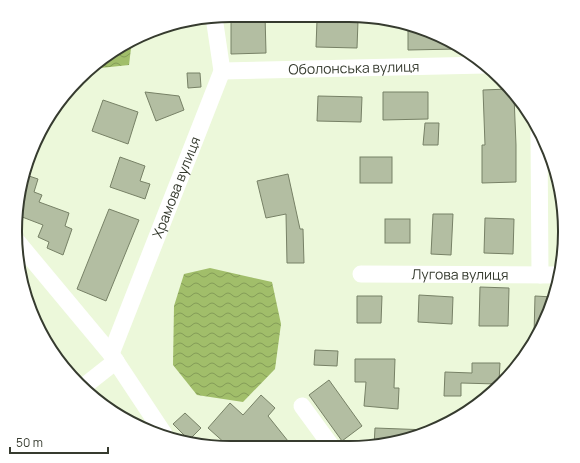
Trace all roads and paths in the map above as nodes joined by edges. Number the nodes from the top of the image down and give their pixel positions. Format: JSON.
{"nodes":[{"id":1,"x":215,"y":22,"type":"edge"},
{"id":2,"x":476,"y":65,"type":"edge"},
{"id":3,"x":222,"y":71,"type":"junction"},
{"id":4,"x":539,"y":145,"type":"edge"},
{"id":5,"x":22,"y":248,"type":"edge"},
{"id":6,"x":361,"y":274,"type":"dead end"},
{"id":7,"x":540,"y":275,"type":"junction"},
{"id":8,"x":553,"y":276,"type":"edge"},
{"id":9,"x":113,"y":357,"type":"junction"},
{"id":10,"x":87,"y":383,"type":"edge"},
{"id":11,"x":302,"y":406,"type":"dead end"},
{"id":12,"x":160,"y":429,"type":"edge"},
{"id":13,"x":328,"y":441,"type":"edge"}],
"edges":[{"from":1,"to":3,"type":"street","name":"Храмова вулиця"},
{"from":2,"to":3,"type":"street","name":"Оболонська вулиця"},
{"from":3,"to":9,"type":"street","name":"Храмова вулиця"},
{"from":4,"to":7,"type":"street"},
{"from":5,"to":9,"type":"street"},
{"from":6,"to":7,"type":"street","name":"Лугова вулиця"},
{"from":7,"to":8,"type":"street","name":"Лугова вулиця"},
{"from":9,"to":10,"type":"street"},
{"from":9,"to":12,"type":"street"},
{"from":11,"to":13,"type":"street"}]}
